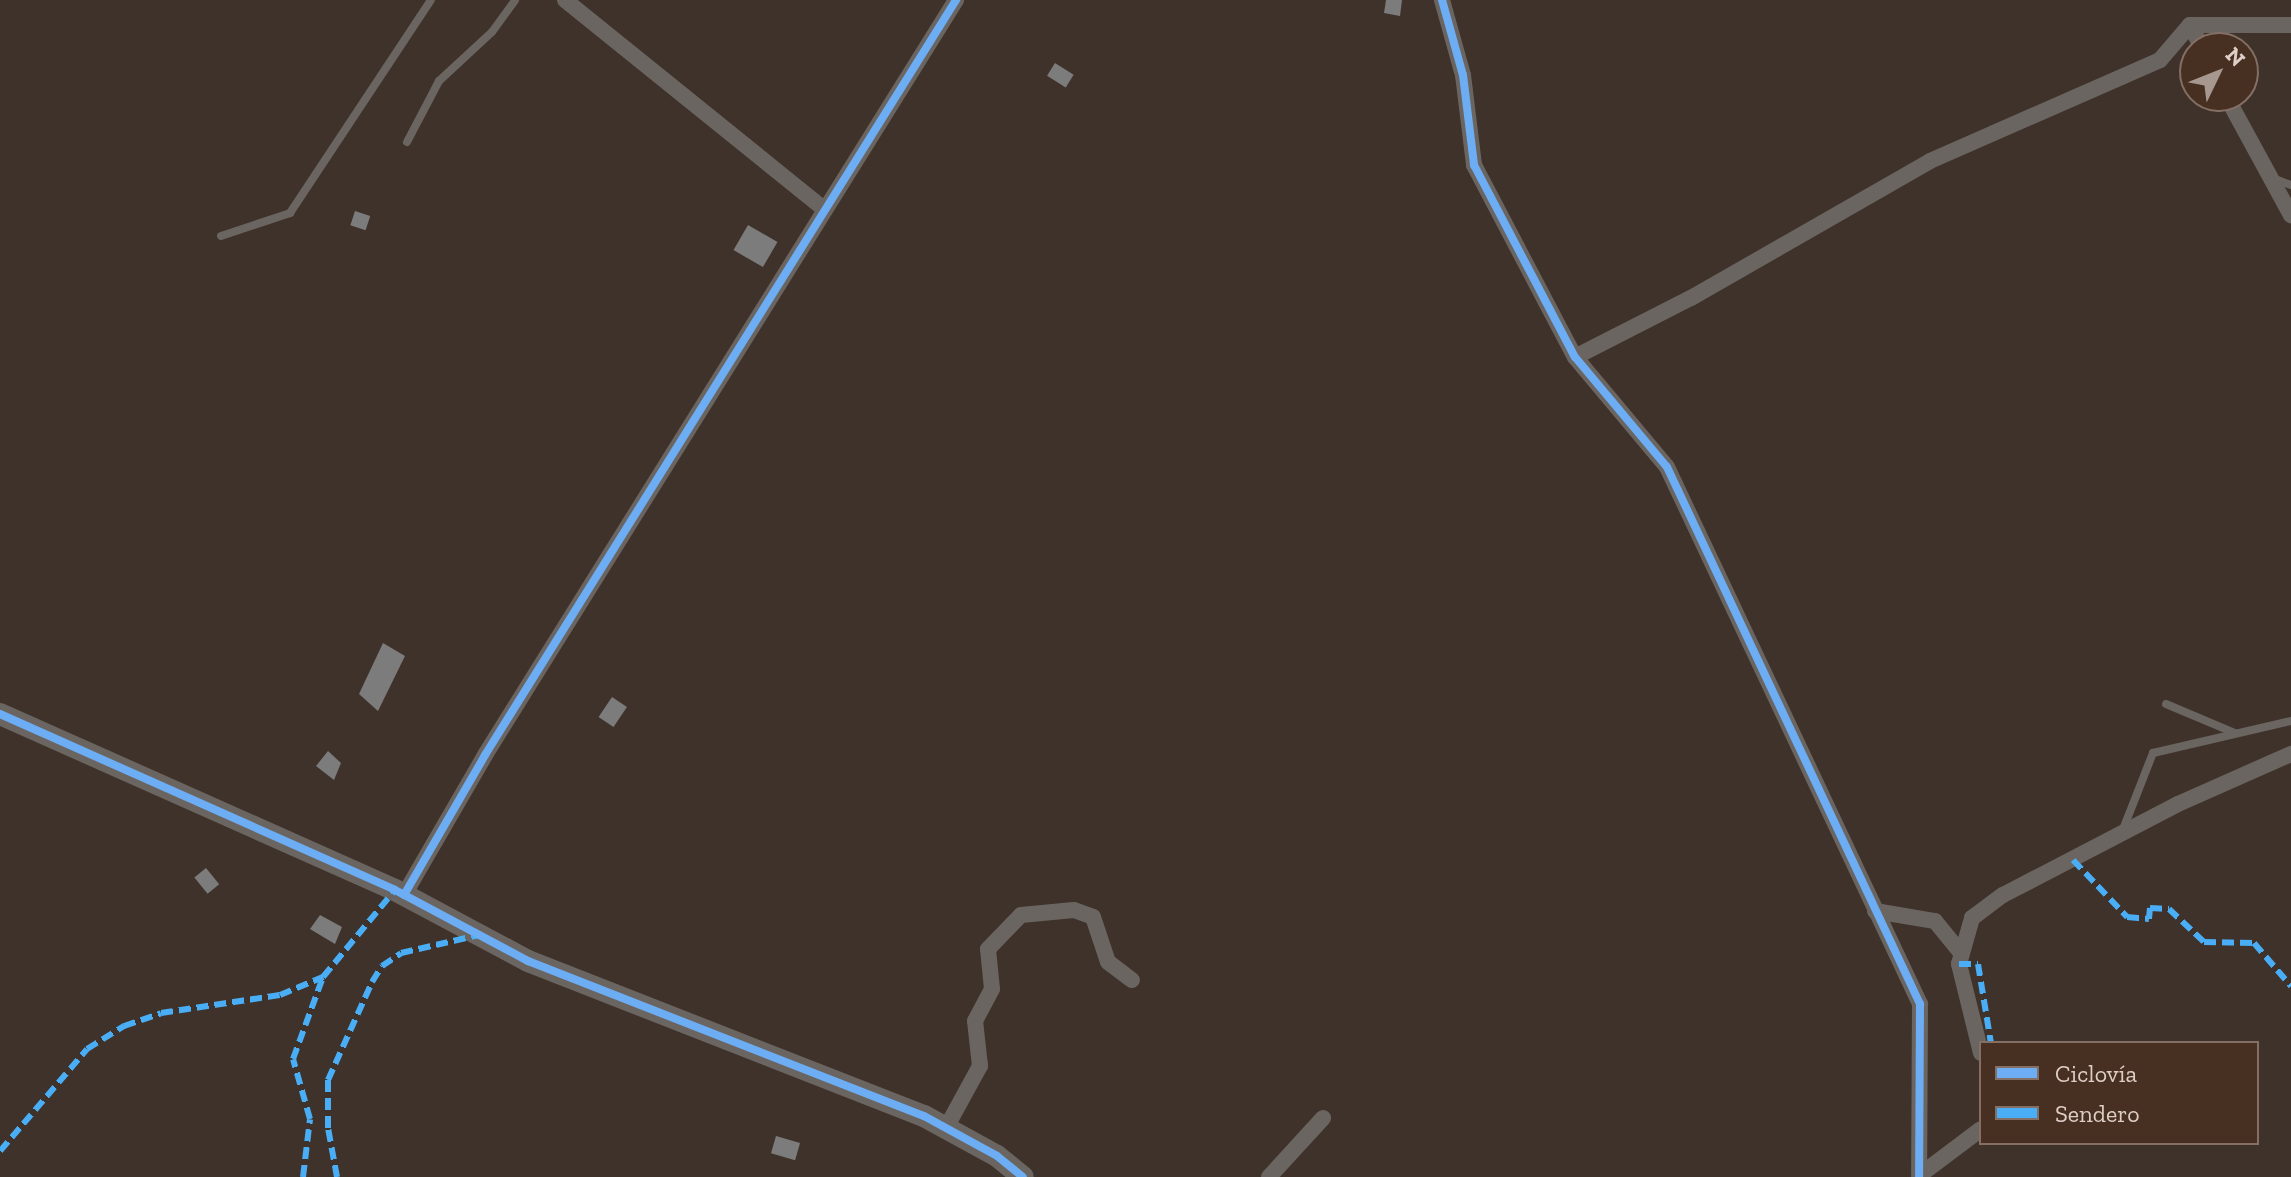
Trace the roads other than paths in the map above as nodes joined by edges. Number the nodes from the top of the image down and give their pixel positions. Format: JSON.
{"nodes":[{"id":1,"x":431,"y":0,"type":"edge"},
{"id":2,"x":515,"y":0,"type":"edge"},
{"id":3,"x":565,"y":0,"type":"edge"},
{"id":4,"x":956,"y":0,"type":"edge"},
{"id":5,"x":1442,"y":0,"type":"edge"},
{"id":6,"x":2190,"y":25,"type":"junction"},
{"id":7,"x":2291,"y":25,"type":"edge"},
{"id":8,"x":2194,"y":32,"type":"edge"},
{"id":9,"x":2235,"y":112,"type":"edge"},
{"id":10,"x":407,"y":142,"type":"dead end"},
{"id":11,"x":2270,"y":178,"type":"junction"},
{"id":12,"x":2291,"y":185,"type":"edge"},
{"id":13,"x":823,"y":208,"type":"junction"},
{"id":14,"x":2291,"y":215,"type":"edge"},
{"id":15,"x":221,"y":236,"type":"dead end"},
{"id":16,"x":1575,"y":357,"type":"junction"},
{"id":17,"x":2166,"y":704,"type":"dead end"},
{"id":18,"x":0,"y":714,"type":"edge"},
{"id":19,"x":2291,"y":721,"type":"edge"},
{"id":20,"x":2236,"y":733,"type":"junction"},
{"id":21,"x":2291,"y":754,"type":"edge"},
{"id":22,"x":2121,"y":835,"type":"junction"},
{"id":23,"x":404,"y":895,"type":"junction"},
{"id":24,"x":1875,"y":911,"type":"junction"},
{"id":25,"x":1961,"y":953,"type":"junction"},
{"id":26,"x":1132,"y":980,"type":"dead end"},
{"id":27,"x":1979,"y":1043,"type":"edge"},
{"id":28,"x":1323,"y":1118,"type":"dead end"},
{"id":29,"x":946,"y":1128,"type":"junction"},
{"id":30,"x":1979,"y":1131,"type":"edge"},
{"id":31,"x":1920,"y":1176,"type":"edge"},
{"id":32,"x":1023,"y":1177,"type":"edge"},
{"id":33,"x":1269,"y":1177,"type":"edge"}],
"edges":[{"from":1,"to":15,"type":"lane"},
{"from":2,"to":10,"type":"lane"},
{"from":3,"to":13,"type":"street"},
{"from":4,"to":13,"type":"street"},
{"from":5,"to":16,"type":"street"},
{"from":6,"to":7,"type":"street"},
{"from":6,"to":8,"type":"street"},
{"from":6,"to":16,"type":"street"},
{"from":9,"to":11,"type":"street"},
{"from":11,"to":12,"type":"lane"},
{"from":11,"to":14,"type":"street"},
{"from":13,"to":23,"type":"street"},
{"from":16,"to":24,"type":"street"},
{"from":17,"to":20,"type":"lane"},
{"from":18,"to":23,"type":"street"},
{"from":19,"to":20,"type":"lane"},
{"from":20,"to":22,"type":"lane"},
{"from":21,"to":22,"type":"street"},
{"from":22,"to":25,"type":"street"},
{"from":23,"to":29,"type":"street"},
{"from":24,"to":25,"type":"street"},
{"from":24,"to":31,"type":"street"},
{"from":25,"to":27,"type":"street"},
{"from":26,"to":29,"type":"street"},
{"from":28,"to":33,"type":"street"},
{"from":29,"to":32,"type":"street"},
{"from":30,"to":31,"type":"street"}]}
